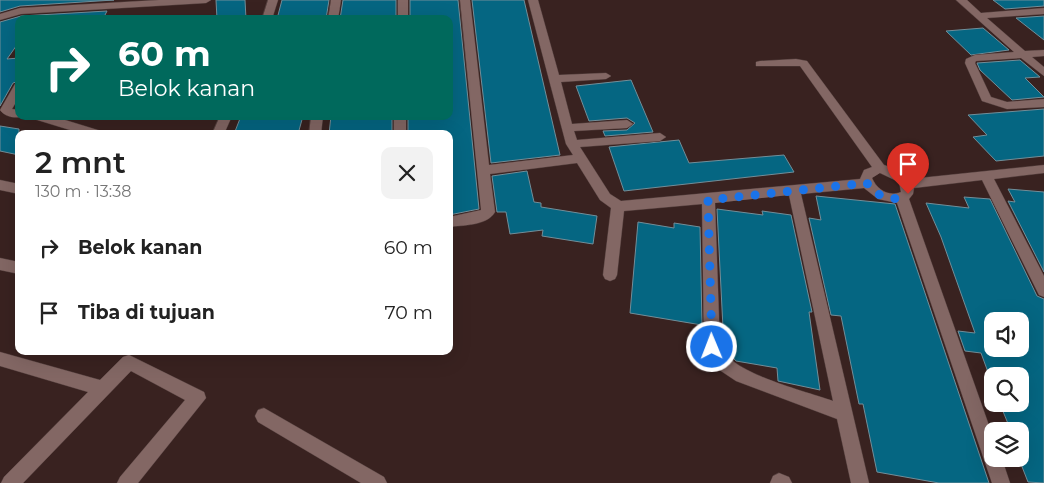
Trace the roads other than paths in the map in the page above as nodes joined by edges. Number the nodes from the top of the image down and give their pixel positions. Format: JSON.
{"nodes":[{"id":1,"x":29,"y":0,"type":"edge"},
{"id":2,"x":206,"y":0,"type":"edge"},
{"id":3,"x":273,"y":0,"type":"edge"},
{"id":4,"x":336,"y":0,"type":"edge"},
{"id":5,"x":403,"y":0,"type":"edge"},
{"id":6,"x":465,"y":0,"type":"edge"},
{"id":7,"x":533,"y":0,"type":"edge"},
{"id":8,"x":961,"y":0,"type":"edge"},
{"id":9,"x":154,"y":2,"type":"edge"},
{"id":10,"x":92,"y":4,"type":"edge"},
{"id":11,"x":73,"y":8,"type":"junction"},
{"id":12,"x":20,"y":11,"type":"junction"},
{"id":13,"x":1044,"y":11,"type":"edge"},
{"id":14,"x":68,"y":15,"type":"edge"},
{"id":15,"x":268,"y":15,"type":"edge"},
{"id":16,"x":334,"y":15,"type":"edge"},
{"id":17,"x":403,"y":15,"type":"edge"},
{"id":18,"x":979,"y":16,"type":"junction"},
{"id":19,"x":0,"y":17,"type":"edge"},
{"id":20,"x":1044,"y":53,"type":"edge"},
{"id":21,"x":1024,"y":55,"type":"junction"},
{"id":22,"x":760,"y":64,"type":"dead end"},
{"id":23,"x":1044,"y":73,"type":"edge"},
{"id":24,"x":606,"y":76,"type":"dead end"},
{"id":25,"x":554,"y":79,"type":"junction"},
{"id":26,"x":15,"y":93,"type":"edge"},
{"id":27,"x":1044,"y":103,"type":"edge"},
{"id":28,"x":15,"y":113,"type":"edge"},
{"id":29,"x":51,"y":120,"type":"edge"},
{"id":30,"x":627,"y":124,"type":"dead end"},
{"id":31,"x":568,"y":128,"type":"junction"},
{"id":32,"x":84,"y":130,"type":"edge"},
{"id":33,"x":660,"y":137,"type":"dead end"},
{"id":34,"x":572,"y":144,"type":"junction"},
{"id":35,"x":581,"y":158,"type":"junction"},
{"id":36,"x":1044,"y":168,"type":"edge"},
{"id":37,"x":880,"y":169,"type":"junction"},
{"id":38,"x":483,"y":170,"type":"junction"},
{"id":39,"x":986,"y":175,"type":"junction"},
{"id":40,"x":867,"y":183,"type":"junction"},
{"id":41,"x":0,"y":185,"type":"edge"},
{"id":42,"x":15,"y":188,"type":"edge"},
{"id":43,"x":794,"y":191,"type":"junction"},
{"id":44,"x":905,"y":191,"type":"junction"},
{"id":45,"x":708,"y":200,"type":"junction"},
{"id":46,"x":618,"y":206,"type":"junction"},
{"id":47,"x":453,"y":221,"type":"edge"},
{"id":48,"x":0,"y":264,"type":"edge"},
{"id":49,"x":15,"y":267,"type":"edge"},
{"id":50,"x":610,"y":275,"type":"dead end"},
{"id":51,"x":1044,"y":291,"type":"edge"},
{"id":52,"x":0,"y":358,"type":"edge"},
{"id":53,"x":104,"y":388,"type":"junction"},
{"id":54,"x":844,"y":413,"type":"junction"},
{"id":55,"x":264,"y":416,"type":"dead end"},
{"id":56,"x":984,"y":432,"type":"edge"},
{"id":57,"x":996,"y":467,"type":"edge"},
{"id":58,"x":7,"y":481,"type":"edge"},
{"id":59,"x":779,"y":482,"type":"edge"},
{"id":60,"x":126,"y":483,"type":"edge"},
{"id":61,"x":378,"y":483,"type":"edge"},
{"id":62,"x":783,"y":483,"type":"edge"},
{"id":63,"x":860,"y":483,"type":"edge"},
{"id":64,"x":1001,"y":483,"type":"edge"}],
"edges":[{"from":1,"to":12,"type":"street"},
{"from":2,"to":9,"type":"street"},
{"from":3,"to":15,"type":"street"},
{"from":4,"to":16,"type":"street"},
{"from":5,"to":17,"type":"street"},
{"from":6,"to":38,"type":"street"},
{"from":7,"to":25,"type":"street"},
{"from":8,"to":18,"type":"street"},
{"from":9,"to":10,"type":"street"},
{"from":10,"to":11,"type":"street"},
{"from":11,"to":12,"type":"street"},
{"from":11,"to":14,"type":"street"},
{"from":12,"to":19,"type":"street"},
{"from":13,"to":18,"type":"street"},
{"from":18,"to":21,"type":"street"},
{"from":20,"to":21,"type":"street"},
{"from":21,"to":23,"type":"street"},
{"from":21,"to":27,"type":"street"},
{"from":22,"to":37,"type":"street"},
{"from":24,"to":25,"type":"street"},
{"from":25,"to":31,"type":"street"},
{"from":26,"to":28,"type":"street"},
{"from":29,"to":32,"type":"street"},
{"from":30,"to":31,"type":"street"},
{"from":31,"to":34,"type":"street"},
{"from":33,"to":34,"type":"street"},
{"from":34,"to":35,"type":"street"},
{"from":35,"to":38,"type":"street"},
{"from":35,"to":46,"type":"street"},
{"from":36,"to":39,"type":"street"},
{"from":37,"to":40,"type":"street"},
{"from":37,"to":44,"type":"street"},
{"from":38,"to":47,"type":"street"},
{"from":39,"to":44,"type":"street"},
{"from":39,"to":51,"type":"street"},
{"from":40,"to":43,"type":"street"},
{"from":40,"to":44,"type":"street"},
{"from":41,"to":42,"type":"street"},
{"from":43,"to":45,"type":"street"},
{"from":43,"to":54,"type":"street"},
{"from":44,"to":56,"type":"street"},
{"from":45,"to":46,"type":"street"},
{"from":45,"to":54,"type":"street"},
{"from":46,"to":50,"type":"street"},
{"from":48,"to":49,"type":"street"},
{"from":52,"to":53,"type":"street"},
{"from":53,"to":58,"type":"street"},
{"from":53,"to":60,"type":"street"},
{"from":54,"to":63,"type":"street"},
{"from":55,"to":61,"type":"street"},
{"from":57,"to":64,"type":"street"},
{"from":59,"to":62,"type":"street"}]}
